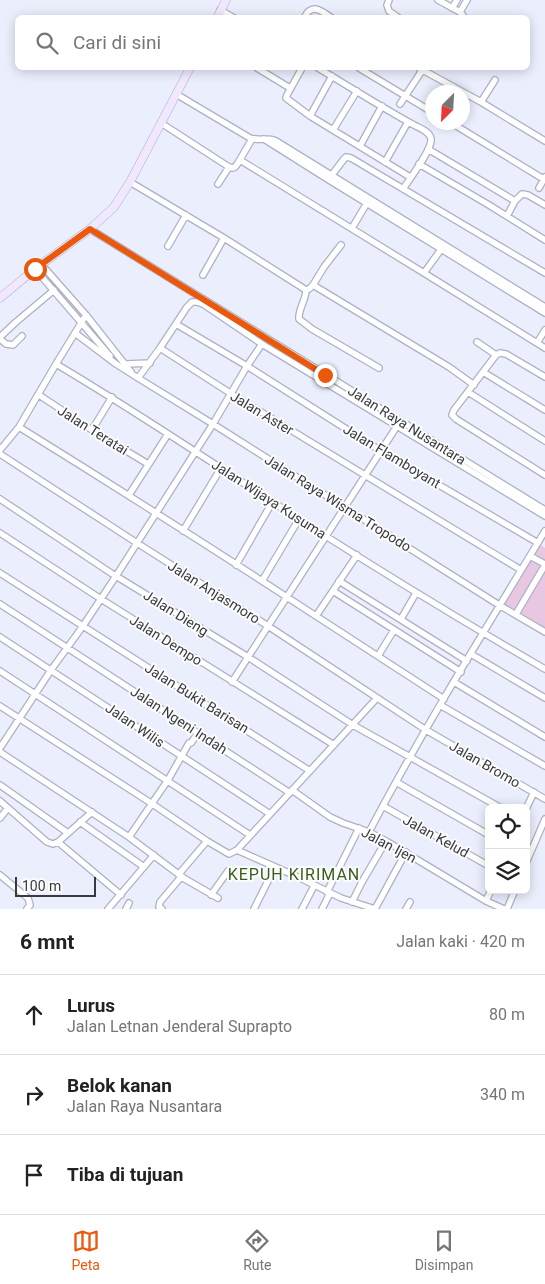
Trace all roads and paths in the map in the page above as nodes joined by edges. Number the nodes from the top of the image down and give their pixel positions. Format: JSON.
{"nodes":[{"id":1,"x":226,"y":0,"type":"edge"},
{"id":2,"x":389,"y":0,"type":"edge"},
{"id":3,"x":438,"y":0,"type":"edge"},
{"id":4,"x":457,"y":0,"type":"edge"},
{"id":5,"x":467,"y":0,"type":"edge"},
{"id":6,"x":452,"y":8,"type":"junction"},
{"id":7,"x":460,"y":12,"type":"junction"},
{"id":8,"x":218,"y":14,"type":"edge"},
{"id":9,"x":306,"y":15,"type":"edge"},
{"id":10,"x":327,"y":15,"type":"edge"},
{"id":11,"x":395,"y":15,"type":"edge"},
{"id":12,"x":462,"y":15,"type":"edge"},
{"id":13,"x":189,"y":70,"type":"edge"},
{"id":14,"x":260,"y":70,"type":"edge"},
{"id":15,"x":301,"y":70,"type":"edge"},
{"id":16,"x":322,"y":70,"type":"edge"},
{"id":17,"x":362,"y":70,"type":"edge"},
{"id":18,"x":420,"y":70,"type":"edge"},
{"id":19,"x":425,"y":70,"type":"edge"},
{"id":20,"x":332,"y":76,"type":"junction"},
{"id":21,"x":494,"y":80,"type":"dead end"},
{"id":22,"x":290,"y":88,"type":"junction"},
{"id":23,"x":357,"y":91,"type":"junction"},
{"id":24,"x":176,"y":94,"type":"junction"},
{"id":25,"x":406,"y":96,"type":"junction"},
{"id":26,"x":481,"y":102,"type":"junction"},
{"id":27,"x":400,"y":104,"type":"dead end"},
{"id":28,"x":382,"y":106,"type":"junction"},
{"id":29,"x":425,"y":108,"type":"edge"},
{"id":30,"x":310,"y":116,"type":"junction"},
{"id":31,"x":408,"y":122,"type":"junction"},
{"id":32,"x":161,"y":123,"type":"junction"},
{"id":33,"x":333,"y":130,"type":"junction"},
{"id":34,"x":463,"y":130,"type":"edge"},
{"id":35,"x":252,"y":139,"type":"junction"},
{"id":36,"x":545,"y":141,"type":"edge"},
{"id":37,"x":360,"y":146,"type":"junction"},
{"id":38,"x":428,"y":150,"type":"junction"},
{"id":39,"x":240,"y":160,"type":"junction"},
{"id":40,"x":385,"y":162,"type":"junction"},
{"id":41,"x":419,"y":164,"type":"junction"},
{"id":42,"x":228,"y":167,"type":"junction"},
{"id":43,"x":330,"y":177,"type":"junction"},
{"id":44,"x":410,"y":177,"type":"junction"},
{"id":45,"x":545,"y":179,"type":"edge"},
{"id":46,"x":130,"y":182,"type":"junction"},
{"id":47,"x":218,"y":184,"type":"dead end"},
{"id":48,"x":539,"y":188,"type":"dead end"},
{"id":49,"x":403,"y":189,"type":"junction"},
{"id":50,"x":515,"y":201,"type":"junction"},
{"id":51,"x":368,"y":203,"type":"junction"},
{"id":52,"x":545,"y":205,"type":"edge"},
{"id":53,"x":186,"y":215,"type":"junction"},
{"id":54,"x":507,"y":216,"type":"junction"},
{"id":55,"x":352,"y":228,"type":"junction"},
{"id":56,"x":90,"y":229,"type":"junction"},
{"id":57,"x":224,"y":238,"type":"junction"},
{"id":58,"x":545,"y":240,"type":"edge"},
{"id":59,"x":341,"y":245,"type":"dead end"},
{"id":60,"x":168,"y":246,"type":"dead end"},
{"id":61,"x":442,"y":247,"type":"junction"},
{"id":62,"x":38,"y":266,"type":"junction"},
{"id":63,"x":424,"y":273,"type":"junction"},
{"id":64,"x":545,"y":273,"type":"edge"},
{"id":65,"x":203,"y":275,"type":"dead end"},
{"id":66,"x":313,"y":284,"type":"junction"},
{"id":67,"x":54,"y":290,"type":"junction"},
{"id":68,"x":306,"y":290,"type":"junction"},
{"id":69,"x":0,"y":298,"type":"edge"},
{"id":70,"x":545,"y":307,"type":"edge"},
{"id":71,"x":545,"y":313,"type":"edge"},
{"id":72,"x":86,"y":315,"type":"junction"},
{"id":73,"x":82,"y":322,"type":"junction"},
{"id":74,"x":176,"y":324,"type":"junction"},
{"id":75,"x":545,"y":330,"type":"edge"},
{"id":76,"x":75,"y":333,"type":"junction"},
{"id":77,"x":22,"y":336,"type":"dead end"},
{"id":78,"x":0,"y":338,"type":"edge"},
{"id":79,"x":477,"y":342,"type":"dead end"},
{"id":80,"x":537,"y":343,"type":"junction"},
{"id":81,"x":262,"y":344,"type":"junction"},
{"id":82,"x":160,"y":348,"type":"junction"},
{"id":83,"x":545,"y":348,"type":"edge"},
{"id":84,"x":499,"y":354,"type":"junction"},
{"id":85,"x":150,"y":363,"type":"junction"},
{"id":86,"x":56,"y":364,"type":"junction"},
{"id":87,"x":116,"y":364,"type":"junction"},
{"id":88,"x":126,"y":364,"type":"junction"},
{"id":89,"x":247,"y":366,"type":"junction"},
{"id":90,"x":379,"y":368,"type":"dead end"},
{"id":91,"x":483,"y":372,"type":"junction"},
{"id":92,"x":132,"y":374,"type":"junction"},
{"id":93,"x":545,"y":377,"type":"edge"},
{"id":94,"x":138,"y":378,"type":"junction"},
{"id":95,"x":474,"y":385,"type":"junction"},
{"id":96,"x":468,"y":392,"type":"junction"},
{"id":97,"x":230,"y":393,"type":"junction"},
{"id":98,"x":39,"y":395,"type":"junction"},
{"id":99,"x":112,"y":397,"type":"junction"},
{"id":100,"x":545,"y":410,"type":"edge"},
{"id":101,"x":213,"y":424,"type":"junction"},
{"id":102,"x":397,"y":426,"type":"junction"},
{"id":103,"x":20,"y":427,"type":"junction"},
{"id":104,"x":92,"y":430,"type":"junction"},
{"id":105,"x":168,"y":434,"type":"junction"},
{"id":106,"x":545,"y":441,"type":"edge"},
{"id":107,"x":195,"y":450,"type":"junction"},
{"id":108,"x":381,"y":451,"type":"junction"},
{"id":109,"x":1,"y":453,"type":"edge"},
{"id":110,"x":148,"y":464,"type":"junction"},
{"id":111,"x":221,"y":468,"type":"junction"},
{"id":112,"x":545,"y":474,"type":"edge"},
{"id":113,"x":365,"y":475,"type":"junction"},
{"id":114,"x":129,"y":495,"type":"junction"},
{"id":115,"x":0,"y":499,"type":"edge"},
{"id":116,"x":272,"y":501,"type":"junction"},
{"id":117,"x":345,"y":507,"type":"junction"},
{"id":118,"x":545,"y":510,"type":"edge"},
{"id":119,"x":155,"y":513,"type":"junction"},
{"id":120,"x":545,"y":516,"type":"edge"},
{"id":121,"x":299,"y":519,"type":"junction"},
{"id":122,"x":183,"y":531,"type":"junction"},
{"id":123,"x":545,"y":531,"type":"edge"},
{"id":124,"x":0,"y":533,"type":"edge"},
{"id":125,"x":326,"y":536,"type":"junction"},
{"id":126,"x":137,"y":543,"type":"junction"},
{"id":127,"x":538,"y":543,"type":"junction"},
{"id":128,"x":356,"y":554,"type":"junction"},
{"id":129,"x":530,"y":556,"type":"junction"},
{"id":130,"x":236,"y":564,"type":"junction"},
{"id":131,"x":545,"y":564,"type":"edge"},
{"id":132,"x":521,"y":570,"type":"junction"},
{"id":133,"x":0,"y":573,"type":"edge"},
{"id":134,"x":116,"y":576,"type":"junction"},
{"id":135,"x":339,"y":580,"type":"junction"},
{"id":136,"x":262,"y":581,"type":"junction"},
{"id":137,"x":332,"y":591,"type":"junction"},
{"id":138,"x":416,"y":593,"type":"junction"},
{"id":139,"x":287,"y":597,"type":"junction"},
{"id":140,"x":101,"y":599,"type":"junction"},
{"id":141,"x":0,"y":604,"type":"edge"},
{"id":142,"x":499,"y":605,"type":"junction"},
{"id":143,"x":516,"y":614,"type":"junction"},
{"id":144,"x":316,"y":616,"type":"junction"},
{"id":145,"x":401,"y":619,"type":"junction"},
{"id":146,"x":83,"y":626,"type":"junction"},
{"id":147,"x":268,"y":626,"type":"junction"},
{"id":148,"x":394,"y":630,"type":"junction"},
{"id":149,"x":545,"y":632,"type":"edge"},
{"id":150,"x":483,"y":634,"type":"junction"},
{"id":151,"x":0,"y":637,"type":"edge"},
{"id":152,"x":68,"y":648,"type":"junction"},
{"id":153,"x":471,"y":654,"type":"junction"},
{"id":154,"x":378,"y":656,"type":"junction"},
{"id":155,"x":248,"y":657,"type":"junction"},
{"id":156,"x":467,"y":661,"type":"junction"},
{"id":157,"x":51,"y":670,"type":"junction"},
{"id":158,"x":545,"y":670,"type":"edge"},
{"id":159,"x":0,"y":672,"type":"edge"},
{"id":160,"x":461,"y":672,"type":"junction"},
{"id":161,"x":232,"y":682,"type":"junction"},
{"id":162,"x":454,"y":682,"type":"junction"},
{"id":163,"x":35,"y":694,"type":"junction"},
{"id":164,"x":378,"y":698,"type":"junction"},
{"id":165,"x":545,"y":698,"type":"edge"},
{"id":166,"x":444,"y":699,"type":"junction"},
{"id":167,"x":440,"y":705,"type":"junction"},
{"id":168,"x":0,"y":706,"type":"edge"},
{"id":169,"x":19,"y":719,"type":"junction"},
{"id":170,"x":353,"y":725,"type":"junction"},
{"id":171,"x":426,"y":730,"type":"junction"},
{"id":172,"x":198,"y":732,"type":"junction"},
{"id":173,"x":545,"y":737,"type":"edge"},
{"id":174,"x":334,"y":745,"type":"junction"},
{"id":175,"x":0,"y":748,"type":"edge"},
{"id":176,"x":0,"y":752,"type":"edge"},
{"id":177,"x":182,"y":756,"type":"junction"},
{"id":178,"x":410,"y":757,"type":"junction"},
{"id":179,"x":545,"y":766,"type":"edge"},
{"id":180,"x":310,"y":771,"type":"junction"},
{"id":181,"x":168,"y":780,"type":"junction"},
{"id":182,"x":396,"y":782,"type":"junction"},
{"id":183,"x":0,"y":785,"type":"edge"},
{"id":184,"x":291,"y":792,"type":"junction"},
{"id":185,"x":534,"y":792,"type":"junction"},
{"id":186,"x":545,"y":799,"type":"edge"},
{"id":187,"x":0,"y":801,"type":"edge"},
{"id":188,"x":151,"y":804,"type":"junction"},
{"id":189,"x":494,"y":804,"type":"edge"},
{"id":190,"x":529,"y":804,"type":"edge"},
{"id":191,"x":382,"y":806,"type":"junction"},
{"id":192,"x":8,"y":808,"type":"junction"},
{"id":193,"x":92,"y":812,"type":"junction"},
{"id":194,"x":270,"y":814,"type":"junction"},
{"id":195,"x":0,"y":818,"type":"edge"},
{"id":196,"x":545,"y":819,"type":"edge"},
{"id":197,"x":80,"y":822,"type":"junction"},
{"id":198,"x":358,"y":828,"type":"junction"},
{"id":199,"x":369,"y":832,"type":"junction"},
{"id":200,"x":68,"y":833,"type":"junction"},
{"id":201,"x":485,"y":833,"type":"edge"},
{"id":202,"x":250,"y":835,"type":"junction"},
{"id":203,"x":129,"y":837,"type":"junction"},
{"id":204,"x":207,"y":841,"type":"junction"},
{"id":205,"x":386,"y":841,"type":"junction"},
{"id":206,"x":58,"y":842,"type":"junction"},
{"id":207,"x":237,"y":850,"type":"junction"},
{"id":208,"x":406,"y":852,"type":"junction"},
{"id":209,"x":530,"y":854,"type":"edge"},
{"id":210,"x":154,"y":855,"type":"junction"},
{"id":211,"x":485,"y":864,"type":"edge"},
{"id":212,"x":275,"y":867,"type":"junction"},
{"id":213,"x":144,"y":868,"type":"junction"},
{"id":214,"x":228,"y":871,"type":"dead end"},
{"id":215,"x":0,"y":875,"type":"edge"},
{"id":216,"x":180,"y":875,"type":"junction"},
{"id":217,"x":314,"y":886,"type":"junction"},
{"id":218,"x":328,"y":893,"type":"junction"},
{"id":219,"x":489,"y":894,"type":"edge"},
{"id":220,"x":513,"y":894,"type":"edge"},
{"id":221,"x":121,"y":895,"type":"junction"},
{"id":222,"x":211,"y":895,"type":"junction"},
{"id":223,"x":218,"y":898,"type":"dead end"},
{"id":224,"x":486,"y":901,"type":"junction"},
{"id":225,"x":352,"y":902,"type":"junction"},
{"id":226,"x":410,"y":902,"type":"dead end"},
{"id":227,"x":27,"y":909,"type":"edge"},
{"id":228,"x":108,"y":909,"type":"edge"},
{"id":229,"x":162,"y":909,"type":"edge"},
{"id":230,"x":254,"y":909,"type":"edge"},
{"id":231,"x":302,"y":909,"type":"edge"},
{"id":232,"x":322,"y":909,"type":"edge"},
{"id":233,"x":375,"y":909,"type":"edge"},
{"id":234,"x":406,"y":909,"type":"edge"},
{"id":235,"x":506,"y":909,"type":"edge"}],
"edges":[{"from":1,"to":8,"type":"main road"},
{"from":2,"to":11,"type":"street"},
{"from":3,"to":6,"type":"street"},
{"from":4,"to":6,"type":"street"},
{"from":5,"to":7,"type":"street"},
{"from":6,"to":7,"type":"street"},
{"from":7,"to":12,"type":"street"},
{"from":9,"to":10,"type":"street"},
{"from":13,"to":24,"type":"main road"},
{"from":14,"to":22,"type":"street"},
{"from":15,"to":22,"type":"street"},
{"from":16,"to":20,"type":"street"},
{"from":17,"to":25,"type":"street"},
{"from":18,"to":25,"type":"street"},
{"from":19,"to":26,"type":"street"},
{"from":20,"to":23,"type":"street"},
{"from":20,"to":30,"type":"street"},
{"from":21,"to":26,"type":"street"},
{"from":22,"to":30,"type":"street"},
{"from":23,"to":28,"type":"street"},
{"from":23,"to":33,"type":"street"},
{"from":24,"to":32,"type":"main road"},
{"from":24,"to":35,"type":"street"},
{"from":25,"to":27,"type":"street"},
{"from":25,"to":29,"type":"street"},
{"from":26,"to":36,"type":"street"},
{"from":28,"to":31,"type":"street"},
{"from":28,"to":37,"type":"street"},
{"from":30,"to":33,"type":"street"},
{"from":31,"to":38,"type":"street"},
{"from":31,"to":40,"type":"street"},
{"from":32,"to":42,"type":"street"},
{"from":32,"to":46,"type":"main road"},
{"from":33,"to":37,"type":"street"},
{"from":34,"to":45,"type":"street"},
{"from":35,"to":39,"type":"street"},
{"from":35,"to":43,"type":"street"},
{"from":37,"to":40,"type":"street"},
{"from":38,"to":41,"type":"street"},
{"from":38,"to":50,"type":"street"},
{"from":39,"to":42,"type":"street"},
{"from":39,"to":55,"type":"street"},
{"from":40,"to":44,"type":"street"},
{"from":41,"to":44,"type":"street"},
{"from":41,"to":54,"type":"street"},
{"from":42,"to":47,"type":"street"},
{"from":43,"to":49,"type":"street"},
{"from":43,"to":51,"type":"street"},
{"from":43,"to":61,"type":"street"},
{"from":44,"to":49,"type":"street"},
{"from":45,"to":48,"type":"street"},
{"from":46,"to":53,"type":"street"},
{"from":46,"to":56,"type":"main road"},
{"from":49,"to":64,"type":"street"},
{"from":50,"to":52,"type":"street"},
{"from":50,"to":54,"type":"street"},
{"from":51,"to":55,"type":"street"},
{"from":51,"to":61,"type":"street"},
{"from":53,"to":57,"type":"street"},
{"from":53,"to":60,"type":"street"},
{"from":54,"to":58,"type":"street"},
{"from":55,"to":63,"type":"street"},
{"from":56,"to":62,"type":"main road"},
{"from":56,"to":118,"type":"street","name":"Jalan Raya Nusantara"},
{"from":57,"to":65,"type":"street"},
{"from":57,"to":68,"type":"street"},
{"from":59,"to":66,"type":"street"},
{"from":61,"to":63,"type":"street"},
{"from":61,"to":70,"type":"street"},
{"from":61,"to":71,"type":"street"},
{"from":62,"to":67,"type":"street"},
{"from":62,"to":69,"type":"main road"},
{"from":62,"to":72,"type":"street"},
{"from":63,"to":80,"type":"street"},
{"from":66,"to":68,"type":"street"},
{"from":66,"to":95,"type":"street"},
{"from":67,"to":73,"type":"street"},
{"from":67,"to":78,"type":"street"},
{"from":68,"to":90,"type":"street"},
{"from":72,"to":73,"type":"street"},
{"from":72,"to":88,"type":"street"},
{"from":73,"to":76,"type":"street"},
{"from":73,"to":87,"type":"street"},
{"from":74,"to":81,"type":"street"},
{"from":74,"to":82,"type":"street"},
{"from":74,"to":89,"type":"street","name":"Jalan Flamboyant"},
{"from":75,"to":80,"type":"street"},
{"from":76,"to":86,"type":"street"},
{"from":76,"to":87,"type":"street"},
{"from":77,"to":78,"type":"street"},
{"from":79,"to":84,"type":"street"},
{"from":80,"to":83,"type":"street"},
{"from":81,"to":89,"type":"street"},
{"from":81,"to":102,"type":"street"},
{"from":82,"to":85,"type":"street"},
{"from":82,"to":97,"type":"street","name":"Jalan Aster"},
{"from":84,"to":91,"type":"street"},
{"from":84,"to":93,"type":"street"},
{"from":85,"to":88,"type":"street"},
{"from":85,"to":94,"type":"street"},
{"from":86,"to":98,"type":"street"},
{"from":86,"to":99,"type":"street","name":"Jalan Wijaya Kusuma"},
{"from":87,"to":92,"type":"street","name":"Jalan Raya Wisma Tropodo"},
{"from":88,"to":92,"type":"street"},
{"from":89,"to":97,"type":"street"},
{"from":89,"to":108,"type":"street","name":"Jalan Flamboyant"},
{"from":91,"to":95,"type":"street"},
{"from":91,"to":100,"type":"street"},
{"from":92,"to":94,"type":"street","name":"Jalan Raya Wisma Tropodo"},
{"from":94,"to":101,"type":"street","name":"Jalan Raya Wisma Tropodo"},
{"from":95,"to":96,"type":"street"},
{"from":96,"to":106,"type":"street"},
{"from":96,"to":112,"type":"street"},
{"from":97,"to":101,"type":"street"},
{"from":97,"to":113,"type":"street","name":"Jalan Aster"},
{"from":98,"to":103,"type":"street"},
{"from":98,"to":104,"type":"street","name":"Jalan Teratai"},
{"from":99,"to":104,"type":"street"},
{"from":99,"to":105,"type":"street","name":"Jalan Wijaya Kusuma"},
{"from":101,"to":107,"type":"street"},
{"from":101,"to":117,"type":"street","name":"Jalan Raya Wisma Tropodo"},
{"from":102,"to":108,"type":"street"},
{"from":102,"to":120,"type":"street"},
{"from":103,"to":109,"type":"street"},
{"from":103,"to":114,"type":"street"},
{"from":104,"to":110,"type":"street","name":"Jalan Teratai"},
{"from":105,"to":107,"type":"street","name":"Jalan Wijaya Kusuma"},
{"from":105,"to":110,"type":"street"},
{"from":107,"to":111,"type":"street","name":"Jalan Wijaya Kusuma"},
{"from":107,"to":119,"type":"street"},
{"from":108,"to":113,"type":"street"},
{"from":108,"to":127,"type":"street","name":"Jalan Flamboyant"},
{"from":109,"to":126,"type":"street","name":"Jalan Anjasmoro"},
{"from":110,"to":114,"type":"street"},
{"from":111,"to":116,"type":"street","name":"Jalan Wijaya Kusuma"},
{"from":111,"to":122,"type":"street"},
{"from":113,"to":117,"type":"street"},
{"from":113,"to":132,"type":"street","name":"Jalan Aster"},
{"from":114,"to":119,"type":"street"},
{"from":115,"to":134,"type":"street","name":"Jalan Dieng"},
{"from":116,"to":121,"type":"street","name":"Jalan Wijaya Kusuma"},
{"from":116,"to":130,"type":"street"},
{"from":117,"to":125,"type":"street"},
{"from":117,"to":142,"type":"street","name":"Jalan Raya Wisma Tropodo"},
{"from":119,"to":122,"type":"street"},
{"from":119,"to":126,"type":"street"},
{"from":121,"to":125,"type":"street","name":"Jalan Wijaya Kusuma"},
{"from":121,"to":136,"type":"street"},
{"from":122,"to":130,"type":"street"},
{"from":123,"to":127,"type":"street"},
{"from":124,"to":140,"type":"street","name":"Jalan Dempo"},
{"from":125,"to":128,"type":"street","name":"Jalan Wijaya Kusuma"},
{"from":125,"to":139,"type":"street"},
{"from":126,"to":134,"type":"street"},
{"from":126,"to":147,"type":"street","name":"Jalan Anjasmoro"},
{"from":127,"to":129,"type":"street"},
{"from":128,"to":135,"type":"street"},
{"from":128,"to":138,"type":"street","name":"Jalan Wijaya Kusuma"},
{"from":129,"to":131,"type":"street"},
{"from":129,"to":132,"type":"street"},
{"from":130,"to":136,"type":"street"},
{"from":131,"to":143,"type":"street"},
{"from":132,"to":142,"type":"street"},
{"from":133,"to":146,"type":"street","name":"Jalan Bukit Barisan"},
{"from":134,"to":140,"type":"street"},
{"from":134,"to":155,"type":"street","name":"Jalan Dieng"},
{"from":135,"to":137,"type":"street"},
{"from":135,"to":145,"type":"street"},
{"from":136,"to":139,"type":"street"},
{"from":137,"to":144,"type":"street"},
{"from":137,"to":148,"type":"street"},
{"from":138,"to":145,"type":"street"},
{"from":138,"to":150,"type":"street","name":"Jalan Wijaya Kusuma"},
{"from":139,"to":144,"type":"street"},
{"from":139,"to":147,"type":"street"},
{"from":140,"to":146,"type":"street"},
{"from":140,"to":161,"type":"street","name":"Jalan Dempo"},
{"from":141,"to":152,"type":"street","name":"Jalan Ngeni Indah"},
{"from":142,"to":143,"type":"street","name":"Jalan Raya Wisma Tropodo"},
{"from":142,"to":150,"type":"street"},
{"from":143,"to":149,"type":"street","name":"Jalan Raya Wisma Tropodo"},
{"from":144,"to":154,"type":"street"},
{"from":145,"to":156,"type":"street"},
{"from":146,"to":152,"type":"street"},
{"from":146,"to":180,"type":"street","name":"Jalan Bukit Barisan"},
{"from":147,"to":155,"type":"street"},
{"from":147,"to":164,"type":"street","name":"Jalan Anjasmoro"},
{"from":148,"to":154,"type":"street"},
{"from":148,"to":160,"type":"street"},
{"from":150,"to":153,"type":"street"},
{"from":150,"to":158,"type":"street","name":"Jalan Wijaya Kusuma"},
{"from":151,"to":157,"type":"street","name":"Jalan Wilis"},
{"from":152,"to":157,"type":"street"},
{"from":152,"to":172,"type":"street","name":"Jalan Ngeni Indah"},
{"from":153,"to":156,"type":"street"},
{"from":153,"to":165,"type":"street"},
{"from":154,"to":166,"type":"street"},
{"from":155,"to":161,"type":"street"},
{"from":155,"to":170,"type":"street","name":"Jalan Dieng"},
{"from":156,"to":160,"type":"street"},
{"from":157,"to":163,"type":"street"},
{"from":157,"to":177,"type":"street","name":"Jalan Wilis"},
{"from":159,"to":163,"type":"street"},
{"from":160,"to":162,"type":"street"},
{"from":161,"to":174,"type":"street","name":"Jalan Dempo"},
{"from":162,"to":166,"type":"street"},
{"from":162,"to":173,"type":"street"},
{"from":163,"to":169,"type":"street"},
{"from":163,"to":181,"type":"street"},
{"from":164,"to":170,"type":"street"},
{"from":164,"to":171,"type":"street","name":"Jalan Anjasmoro"},
{"from":166,"to":167,"type":"street"},
{"from":167,"to":171,"type":"street"},
{"from":167,"to":179,"type":"street"},
{"from":168,"to":169,"type":"street"},
{"from":169,"to":175,"type":"street"},
{"from":169,"to":188,"type":"street"},
{"from":170,"to":174,"type":"street"},
{"from":170,"to":178,"type":"street","name":"Jalan Dieng"},
{"from":171,"to":178,"type":"street"},
{"from":171,"to":185,"type":"street","name":"Jalan Bromo"},
{"from":172,"to":177,"type":"street"},
{"from":172,"to":184,"type":"street","name":"Jalan Ngeni Indah"},
{"from":174,"to":180,"type":"street"},
{"from":176,"to":193,"type":"street"},
{"from":177,"to":181,"type":"street"},
{"from":177,"to":194,"type":"street","name":"Jalan Wilis"},
{"from":178,"to":182,"type":"street"},
{"from":178,"to":189,"type":"street","name":"Jalan Dieng"},
{"from":180,"to":184,"type":"street"},
{"from":181,"to":188,"type":"street"},
{"from":181,"to":202,"type":"street"},
{"from":182,"to":191,"type":"street"},
{"from":182,"to":201,"type":"street"},
{"from":183,"to":200,"type":"street"},
{"from":184,"to":194,"type":"street"},
{"from":184,"to":198,"type":"street","name":"Jalan Ijen"},
{"from":185,"to":186,"type":"street","name":"Jalan Bromo"},
{"from":185,"to":190,"type":"street"},
{"from":187,"to":192,"type":"street"},
{"from":188,"to":203,"type":"street"},
{"from":188,"to":204,"type":"street"},
{"from":191,"to":199,"type":"street"},
{"from":191,"to":211,"type":"street","name":"Jalan Kelud"},
{"from":192,"to":195,"type":"street"},
{"from":192,"to":206,"type":"street"},
{"from":193,"to":197,"type":"street"},
{"from":193,"to":203,"type":"street"},
{"from":194,"to":202,"type":"street"},
{"from":196,"to":209,"type":"street"},
{"from":197,"to":200,"type":"street"},
{"from":197,"to":213,"type":"street"},
{"from":198,"to":199,"type":"street","name":"Jalan Ijen"},
{"from":198,"to":218,"type":"street"},
{"from":199,"to":205,"type":"street","name":"Jalan Ijen"},
{"from":200,"to":206,"type":"street"},
{"from":202,"to":207,"type":"street"},
{"from":203,"to":210,"type":"street"},
{"from":204,"to":207,"type":"street"},
{"from":204,"to":216,"type":"street"},
{"from":205,"to":208,"type":"street","name":"Jalan Ijen"},
{"from":205,"to":225,"type":"street"},
{"from":206,"to":221,"type":"street"},
{"from":207,"to":212,"type":"street"},
{"from":208,"to":224,"type":"street","name":"Jalan Ijen"},
{"from":208,"to":233,"type":"street"},
{"from":210,"to":213,"type":"street"},
{"from":210,"to":216,"type":"street"},
{"from":212,"to":217,"type":"street"},
{"from":212,"to":230,"type":"street"},
{"from":213,"to":221,"type":"street"},
{"from":214,"to":222,"type":"street"},
{"from":215,"to":227,"type":"street"},
{"from":216,"to":222,"type":"street"},
{"from":216,"to":229,"type":"street"},
{"from":217,"to":218,"type":"street"},
{"from":217,"to":231,"type":"street"},
{"from":218,"to":225,"type":"street"},
{"from":218,"to":232,"type":"street"},
{"from":219,"to":224,"type":"street"},
{"from":220,"to":235,"type":"street"},
{"from":221,"to":228,"type":"street"},
{"from":222,"to":223,"type":"street"},
{"from":224,"to":235,"type":"street","name":"Jalan Ijen"},
{"from":225,"to":233,"type":"street"},
{"from":226,"to":234,"type":"street"}]}
